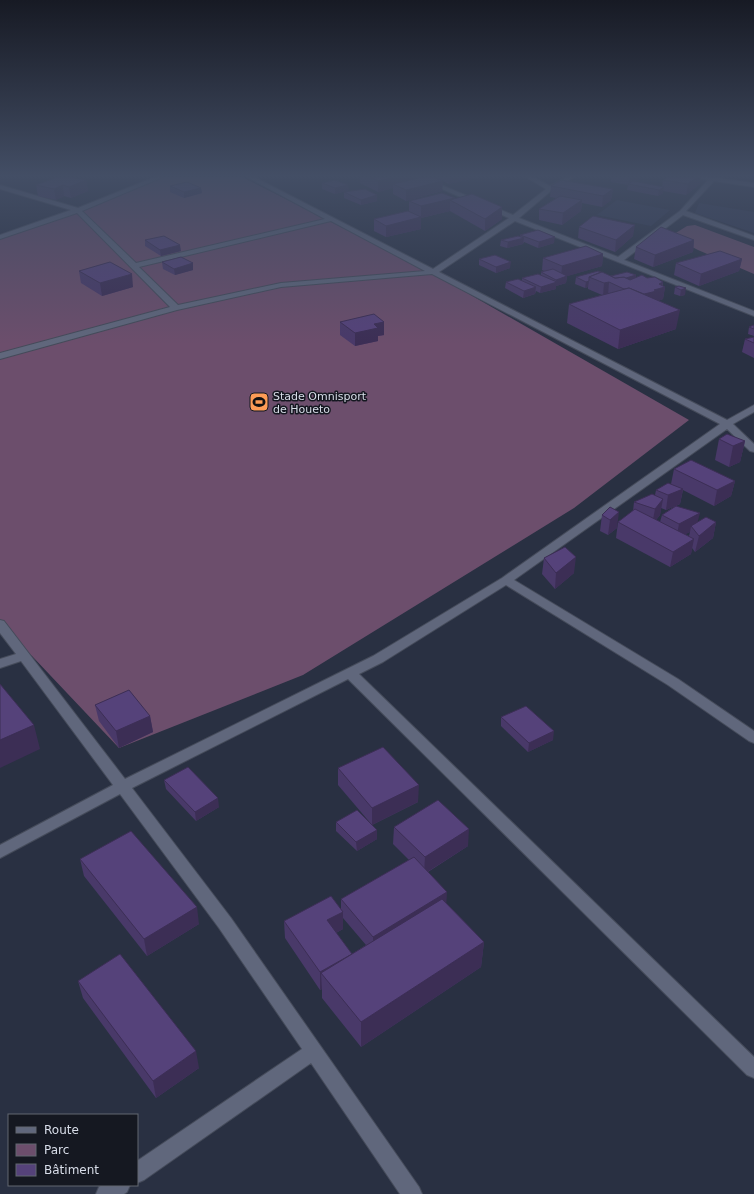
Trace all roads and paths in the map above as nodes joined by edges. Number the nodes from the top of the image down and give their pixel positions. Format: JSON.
{"nodes":[{"id":1,"x":12,"y":233,"type":"edge"},
{"id":2,"x":101,"y":233,"type":"edge"},
{"id":3,"x":274,"y":233,"type":"edge"},
{"id":4,"x":358,"y":233,"type":"edge"},
{"id":5,"x":492,"y":233,"type":"edge"},
{"id":6,"x":551,"y":233,"type":"edge"},
{"id":7,"x":655,"y":233,"type":"edge"},
{"id":8,"x":739,"y":233,"type":"edge"},
{"id":9,"x":0,"y":237,"type":"edge"},
{"id":10,"x":754,"y":238,"type":"edge"},
{"id":11,"x":619,"y":260,"type":"junction"},
{"id":12,"x":134,"y":266,"type":"junction"},
{"id":13,"x":434,"y":272,"type":"junction"},
{"id":14,"x":176,"y":308,"type":"junction"},
{"id":15,"x":754,"y":314,"type":"edge"},
{"id":16,"x":0,"y":356,"type":"edge"},
{"id":17,"x":754,"y":408,"type":"edge"},
{"id":18,"x":727,"y":424,"type":"junction"},
{"id":19,"x":754,"y":449,"type":"edge"},
{"id":20,"x":506,"y":580,"type":"junction"},
{"id":21,"x":0,"y":624,"type":"edge"},
{"id":22,"x":24,"y":655,"type":"junction"},
{"id":23,"x":0,"y":664,"type":"edge"},
{"id":24,"x":351,"y":674,"type":"junction"},
{"id":25,"x":754,"y":738,"type":"edge"},
{"id":26,"x":121,"y":787,"type":"junction"},
{"id":27,"x":0,"y":852,"type":"edge"},
{"id":28,"x":314,"y":1052,"type":"junction"},
{"id":29,"x":754,"y":1069,"type":"edge"},
{"id":30,"x":138,"y":1172,"type":"edge"},
{"id":31,"x":118,"y":1186,"type":"edge"},
{"id":32,"x":106,"y":1194,"type":"edge"},
{"id":33,"x":412,"y":1194,"type":"edge"}],
"edges":[{"from":1,"to":9,"type":"street"},
{"from":2,"to":12,"type":"street"},
{"from":3,"to":12,"type":"street"},
{"from":4,"to":13,"type":"street"},
{"from":5,"to":13,"type":"street"},
{"from":6,"to":11,"type":"street"},
{"from":7,"to":11,"type":"street"},
{"from":8,"to":10,"type":"street"},
{"from":11,"to":15,"type":"street"},
{"from":12,"to":14,"type":"street"},
{"from":13,"to":14,"type":"street"},
{"from":13,"to":18,"type":"street"},
{"from":14,"to":16,"type":"street"},
{"from":17,"to":18,"type":"street"},
{"from":18,"to":19,"type":"street"},
{"from":18,"to":20,"type":"street"},
{"from":20,"to":24,"type":"street"},
{"from":20,"to":25,"type":"street"},
{"from":21,"to":22,"type":"street"},
{"from":22,"to":23,"type":"street"},
{"from":22,"to":26,"type":"street"},
{"from":24,"to":26,"type":"street"},
{"from":24,"to":29,"type":"street"},
{"from":26,"to":27,"type":"street"},
{"from":26,"to":28,"type":"street"},
{"from":28,"to":30,"type":"street"},
{"from":28,"to":33,"type":"street"},
{"from":31,"to":32,"type":"street"}]}
